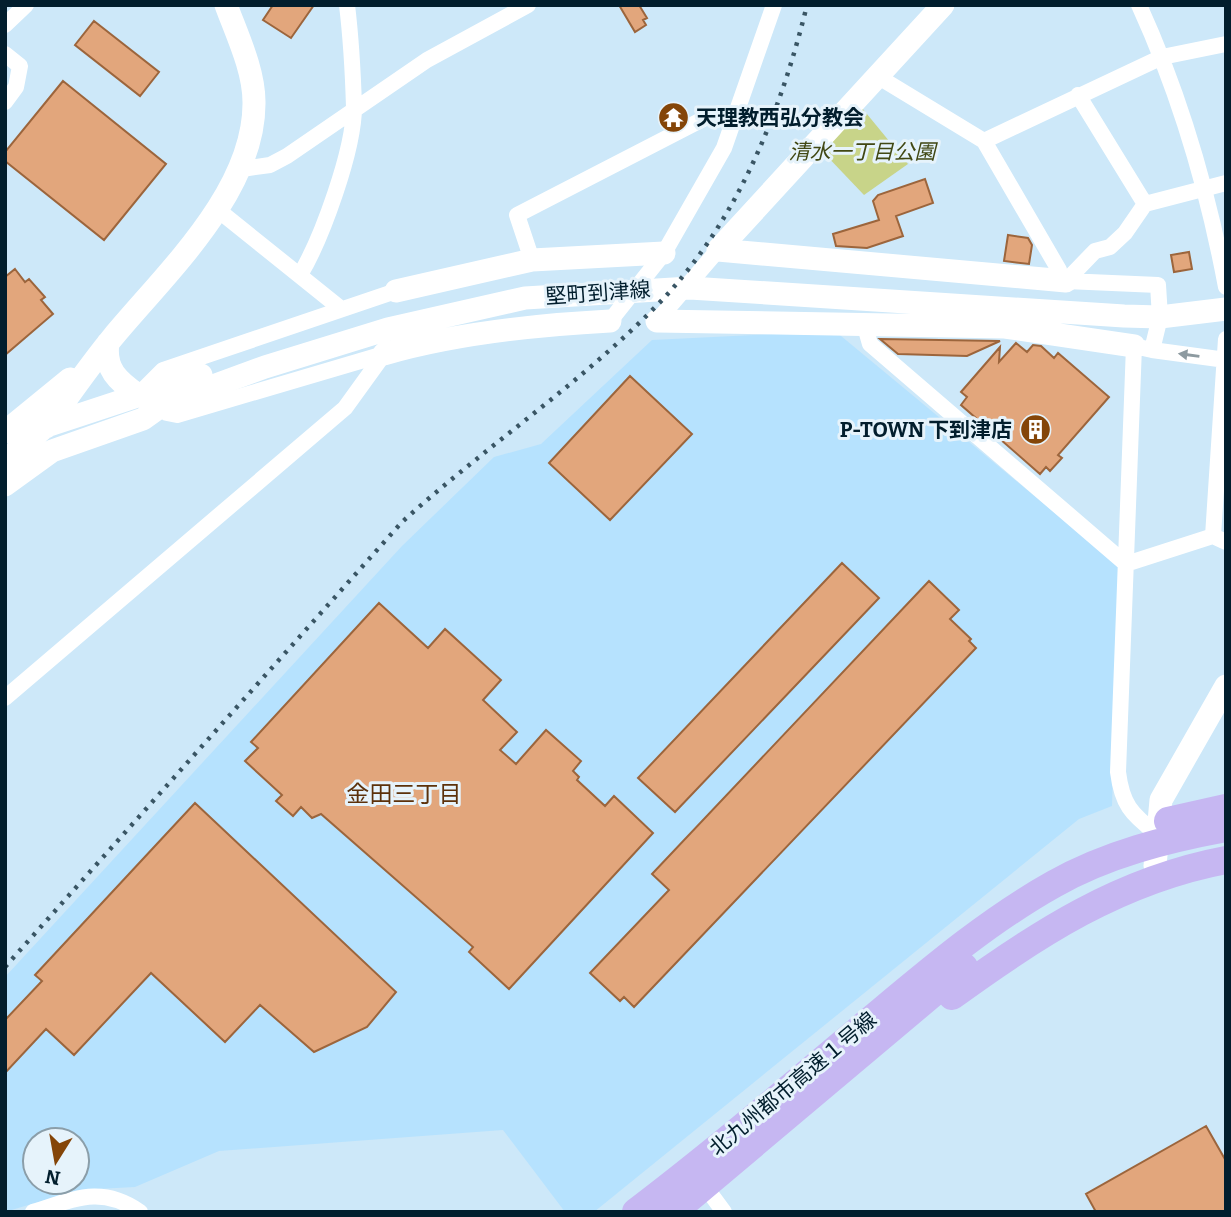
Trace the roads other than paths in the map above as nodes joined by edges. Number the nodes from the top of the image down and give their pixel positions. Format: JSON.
{"nodes":[{"id":1,"x":26,"y":5,"type":"edge"},
{"id":2,"x":226,"y":5,"type":"edge"},
{"id":3,"x":347,"y":5,"type":"edge"},
{"id":4,"x":527,"y":5,"type":"edge"},
{"id":5,"x":943,"y":5,"type":"edge"},
{"id":6,"x":1139,"y":5,"type":"edge"},
{"id":7,"x":769,"y":6,"type":"edge"},
{"id":8,"x":5,"y":25,"type":"edge"},
{"id":9,"x":1226,"y":44,"type":"edge"},
{"id":10,"x":5,"y":54,"type":"edge"},
{"id":11,"x":1163,"y":57,"type":"junction"},
{"id":12,"x":877,"y":76,"type":"junction"},
{"id":13,"x":1078,"y":94,"type":"junction"},
{"id":14,"x":5,"y":102,"type":"edge"},
{"id":15,"x":354,"y":108,"type":"junction"},
{"id":16,"x":709,"y":116,"type":"dead end"},
{"id":17,"x":984,"y":141,"type":"junction"},
{"id":18,"x":242,"y":169,"type":"junction"},
{"id":19,"x":1226,"y":183,"type":"edge"},
{"id":20,"x":1204,"y":188,"type":"junction"},
{"id":21,"x":1145,"y":204,"type":"junction"},
{"id":22,"x":218,"y":210,"type":"junction"},
{"id":23,"x":719,"y":250,"type":"junction"},
{"id":24,"x":664,"y":253,"type":"junction"},
{"id":25,"x":531,"y":260,"type":"junction"},
{"id":26,"x":300,"y":275,"type":"junction"},
{"id":27,"x":1063,"y":281,"type":"junction"},
{"id":28,"x":1226,"y":287,"type":"edge"},
{"id":29,"x":396,"y":291,"type":"joint"},
{"id":30,"x":1226,"y":295,"type":"edge"},
{"id":31,"x":340,"y":308,"type":"junction"},
{"id":32,"x":1226,"y":309,"type":"edge"},
{"id":33,"x":1160,"y":310,"type":"junction"},
{"id":34,"x":610,"y":321,"type":"joint"},
{"id":35,"x":657,"y":321,"type":"joint"},
{"id":36,"x":864,"y":323,"type":"junction"},
{"id":37,"x":1226,"y":339,"type":"edge"},
{"id":38,"x":108,"y":343,"type":"junction"},
{"id":39,"x":1143,"y":348,"type":"junction"},
{"id":40,"x":384,"y":354,"type":"junction"},
{"id":41,"x":1225,"y":360,"type":"edge"},
{"id":42,"x":263,"y":361,"type":"junction"},
{"id":43,"x":72,"y":377,"type":"junction"},
{"id":44,"x":138,"y":395,"type":"junction"},
{"id":45,"x":164,"y":404,"type":"junction"},
{"id":46,"x":25,"y":439,"type":"edge"},
{"id":47,"x":5,"y":477,"type":"edge"},
{"id":48,"x":5,"y":485,"type":"edge"},
{"id":49,"x":1219,"y":539,"type":"edge"},
{"id":50,"x":1126,"y":564,"type":"junction"},
{"id":51,"x":1226,"y":686,"type":"edge"},
{"id":52,"x":5,"y":698,"type":"edge"},
{"id":53,"x":1226,"y":794,"type":"edge"},
{"id":54,"x":1224,"y":824,"type":"edge"},
{"id":55,"x":1156,"y":833,"type":"junction"},
{"id":56,"x":1226,"y":852,"type":"edge"},
{"id":57,"x":1226,"y":860,"type":"edge"},
{"id":58,"x":1155,"y":866,"type":"junction"},
{"id":59,"x":810,"y":1098,"type":"junction"},
{"id":60,"x":710,"y":1193,"type":"junction"},
{"id":61,"x":679,"y":1203,"type":"edge"},
{"id":62,"x":33,"y":1212,"type":"edge"},
{"id":63,"x":140,"y":1212,"type":"edge"},
{"id":64,"x":636,"y":1212,"type":"edge"},
{"id":65,"x":646,"y":1212,"type":"edge"},
{"id":66,"x":724,"y":1212,"type":"edge"}],
"edges":[{"from":1,"to":8,"type":"street"},
{"from":2,"to":18,"type":"street"},
{"from":3,"to":15,"type":"street"},
{"from":4,"to":15,"type":"street"},
{"from":5,"to":12,"type":"street"},
{"from":6,"to":11,"type":"street"},
{"from":7,"to":24,"type":"street"},
{"from":9,"to":11,"type":"street"},
{"from":10,"to":14,"type":"street"},
{"from":11,"to":13,"type":"street"},
{"from":11,"to":20,"type":"street"},
{"from":12,"to":17,"type":"street"},
{"from":12,"to":23,"type":"street"},
{"from":13,"to":17,"type":"street"},
{"from":13,"to":21,"type":"street"},
{"from":15,"to":18,"type":"street"},
{"from":15,"to":26,"type":"street"},
{"from":16,"to":25,"type":"street"},
{"from":17,"to":27,"type":"street"},
{"from":18,"to":22,"type":"street"},
{"from":19,"to":20,"type":"street"},
{"from":20,"to":21,"type":"street"},
{"from":20,"to":28,"type":"street"},
{"from":21,"to":27,"type":"street"},
{"from":22,"to":26,"type":"street"},
{"from":22,"to":38,"type":"street"},
{"from":23,"to":27,"type":"street"},
{"from":23,"to":35,"type":"street"},
{"from":24,"to":25,"type":"street"},
{"from":24,"to":34,"type":"street"},
{"from":25,"to":29,"type":"street"},
{"from":26,"to":31,"type":"street"},
{"from":27,"to":33,"type":"street"},
{"from":29,"to":31,"type":"street"},
{"from":30,"to":33,"type":"street","name":"堅町到津線"},
{"from":31,"to":44,"type":"street"},
{"from":32,"to":33,"type":"street","name":"堅町到津線"},
{"from":33,"to":39,"type":"street"},
{"from":33,"to":42,"type":"street","name":"堅町到津線"},
{"from":34,"to":40,"type":"street"},
{"from":35,"to":36,"type":"street"},
{"from":36,"to":39,"type":"street"},
{"from":36,"to":50,"type":"street"},
{"from":37,"to":41,"type":"street"},
{"from":38,"to":43,"type":"street"},
{"from":38,"to":44,"type":"street"},
{"from":38,"to":46,"type":"street"},
{"from":41,"to":39,"type":"street","one_way":true},
{"from":39,"to":50,"type":"street"},
{"from":40,"to":45,"type":"street"},
{"from":40,"to":52,"type":"street"},
{"from":41,"to":49,"type":"street"},
{"from":42,"to":44,"type":"street","name":"堅町到津線"},
{"from":42,"to":45,"type":"street","name":"堅町到津線"},
{"from":43,"to":46,"type":"street"},
{"from":43,"to":46,"type":"street"},
{"from":44,"to":46,"type":"street","name":"堅町到津線"},
{"from":45,"to":46,"type":"street"},
{"from":45,"to":48,"type":"street","name":"堅町到津線"},
{"from":46,"to":47,"type":"street"},
{"from":49,"to":50,"type":"street"},
{"from":50,"to":55,"type":"street"},
{"from":51,"to":55,"type":"street"},
{"from":53,"to":54,"type":"street"},
{"from":54,"to":55,"type":"street"},
{"from":54,"to":59,"type":"highway"},
{"from":54,"to":61,"type":"highway","name":"北九州都市高速１号線"},
{"from":55,"to":58,"type":"street"},
{"from":55,"to":65,"type":"street"},
{"from":56,"to":58,"type":"street"},
{"from":57,"to":59,"type":"highway"},
{"from":58,"to":60,"type":"street"},
{"from":59,"to":61,"type":"highway","name":"北九州都市高速１号線"},
{"from":60,"to":61,"type":"street"},
{"from":60,"to":66,"type":"street"},
{"from":61,"to":64,"type":"highway","name":"北九州都市高速１号線"},
{"from":61,"to":65,"type":"highway","name":"北九州都市高速１号線"},
{"from":62,"to":63,"type":"street"}]}
